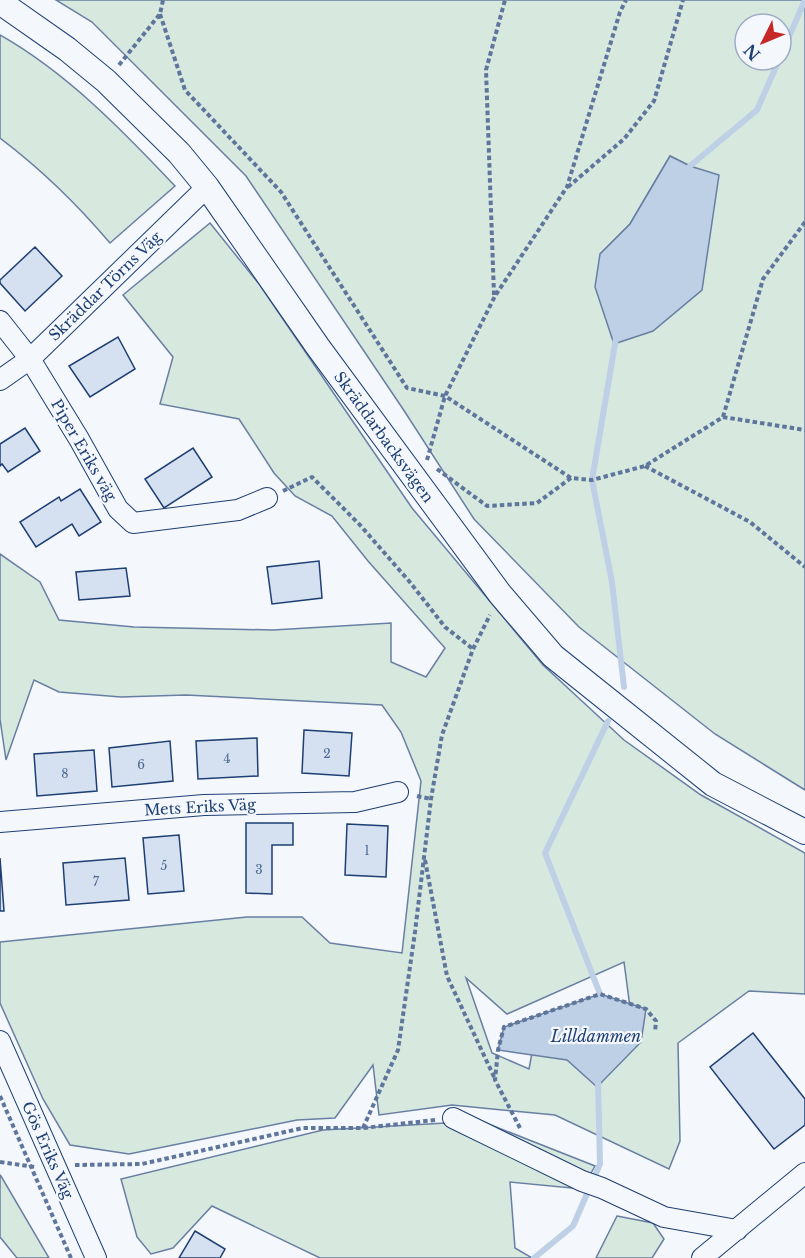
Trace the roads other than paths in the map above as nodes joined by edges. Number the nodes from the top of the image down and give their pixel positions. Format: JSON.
{"nodes":[{"id":1,"x":0,"y":2,"type":"edge"},
{"id":2,"x":207,"y":187,"type":"junction"},
{"id":3,"x":0,"y":321,"type":"edge"},
{"id":4,"x":30,"y":359,"type":"junction"},
{"id":5,"x":0,"y":380,"type":"edge"},
{"id":6,"x":267,"y":498,"type":"road end"},
{"id":7,"x":398,"y":792,"type":"dead end"},
{"id":8,"x":0,"y":822,"type":"edge"},
{"id":9,"x":805,"y":832,"type":"edge"},
{"id":10,"x":0,"y":1041,"type":"edge"},
{"id":11,"x":453,"y":1118,"type":"road end"},
{"id":12,"x":805,"y":1173,"type":"edge"},
{"id":13,"x":737,"y":1230,"type":"junction"},
{"id":14,"x":96,"y":1258,"type":"edge"},
{"id":15,"x":702,"y":1258,"type":"edge"}],
"edges":[{"from":1,"to":2,"type":"street","name":"Skräddarbacksvägen"},
{"from":2,"to":4,"type":"street","name":"Skräddar Törns Väg"},
{"from":2,"to":9,"type":"street","name":"Skräddarbacksvägen"},
{"from":3,"to":4,"type":"street","name":"Piper Eriks väg"},
{"from":4,"to":5,"type":"street","name":"Skräddar Törns Väg"},
{"from":4,"to":6,"type":"street","name":"Piper Eriks väg"},
{"from":7,"to":8,"type":"street","name":"Mets Eriks Väg"},
{"from":10,"to":14,"type":"street","name":"Gös Eriks Väg"},
{"from":11,"to":13,"type":"street"},
{"from":12,"to":13,"type":"street"},
{"from":13,"to":15,"type":"street"}]}
